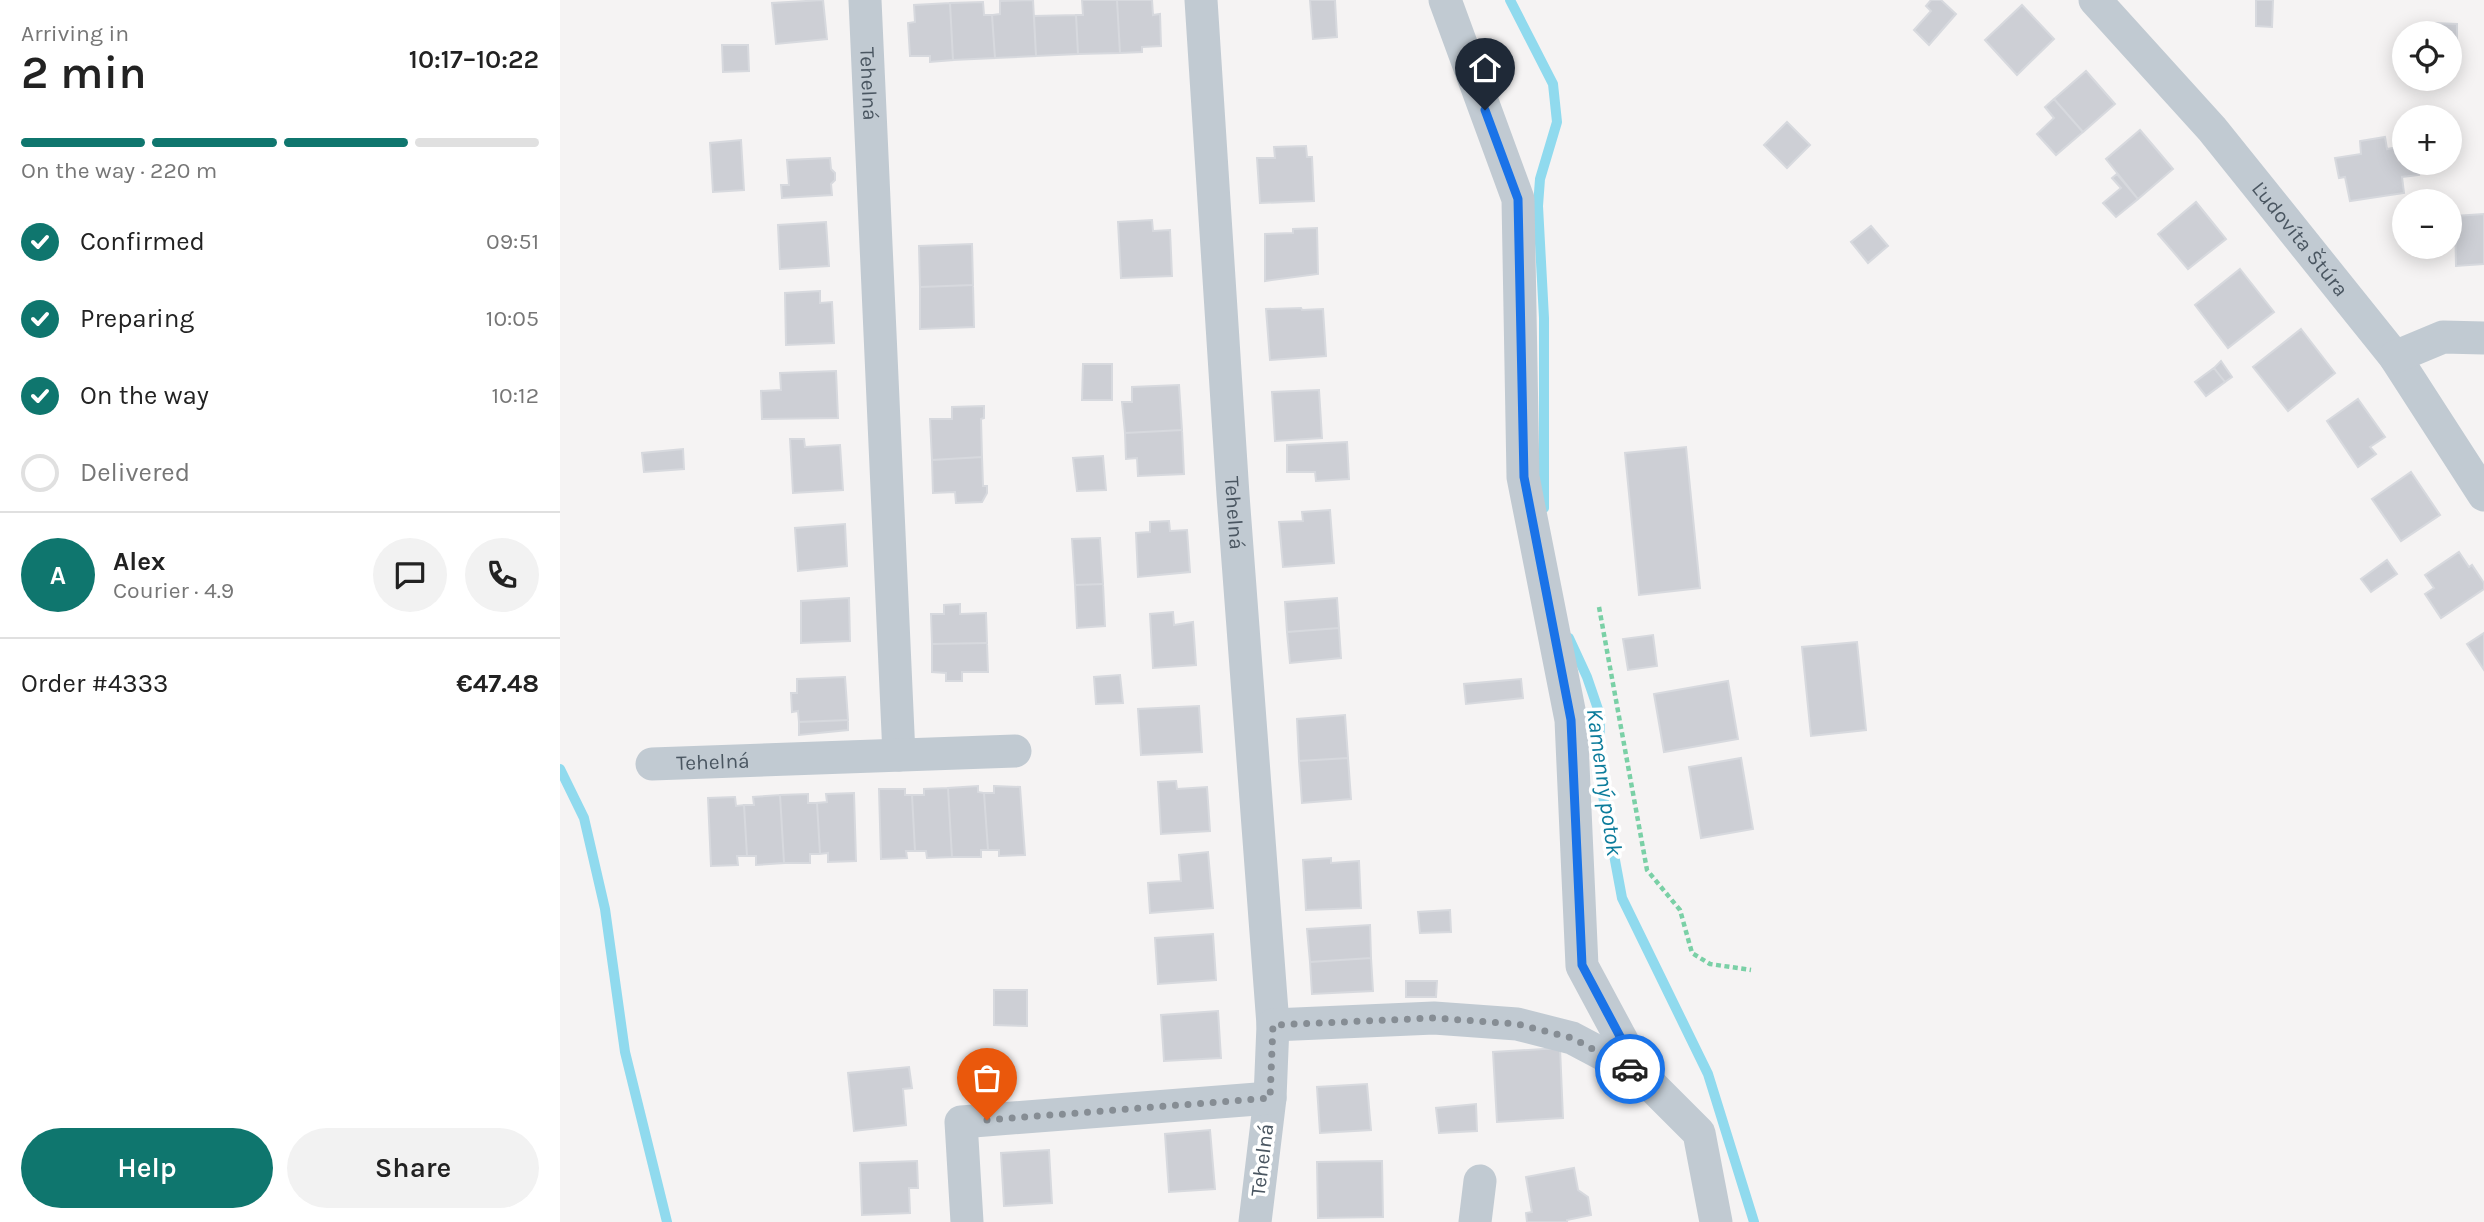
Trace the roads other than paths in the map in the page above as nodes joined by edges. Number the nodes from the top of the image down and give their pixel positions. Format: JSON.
{"nodes":[{"id":1,"x":865,"y":0,"type":"edge"},
{"id":2,"x":1201,"y":0,"type":"edge"},
{"id":3,"x":1445,"y":0,"type":"edge"},
{"id":4,"x":2095,"y":0,"type":"edge"},
{"id":5,"x":2484,"y":338,"type":"edge"},
{"id":6,"x":2395,"y":357,"type":"junction"},
{"id":7,"x":2484,"y":495,"type":"edge"},
{"id":8,"x":1015,"y":751,"type":"dead end"},
{"id":9,"x":899,"y":755,"type":"junction"},
{"id":10,"x":652,"y":764,"type":"dead end"},
{"id":11,"x":1273,"y":1025,"type":"junction"},
{"id":12,"x":1640,"y":1074,"type":"junction"},
{"id":13,"x":1270,"y":1098,"type":"junction"},
{"id":14,"x":1480,"y":1181,"type":"dead end"},
{"id":15,"x":967,"y":1222,"type":"edge"},
{"id":16,"x":1255,"y":1222,"type":"edge"},
{"id":17,"x":1475,"y":1222,"type":"edge"},
{"id":18,"x":1716,"y":1222,"type":"edge"}],
"edges":[{"from":1,"to":9,"type":"street","name":"Tehelná"},
{"from":2,"to":11,"type":"street","name":"Tehelná"},
{"from":3,"to":12,"type":"street"},
{"from":4,"to":6,"type":"street","name":"Ľudovíta Štúra"},
{"from":5,"to":6,"type":"street"},
{"from":6,"to":7,"type":"street","name":"Ľudovíta Štúra"},
{"from":8,"to":9,"type":"street","name":"Tehelná"},
{"from":9,"to":10,"type":"street","name":"Tehelná"},
{"from":11,"to":12,"type":"street"},
{"from":11,"to":13,"type":"street","name":"Tehelná"},
{"from":12,"to":18,"type":"street"},
{"from":13,"to":15,"type":"street","name":"Tehelná"},
{"from":13,"to":16,"type":"street","name":"Tehelná"},
{"from":14,"to":17,"type":"street"}]}
